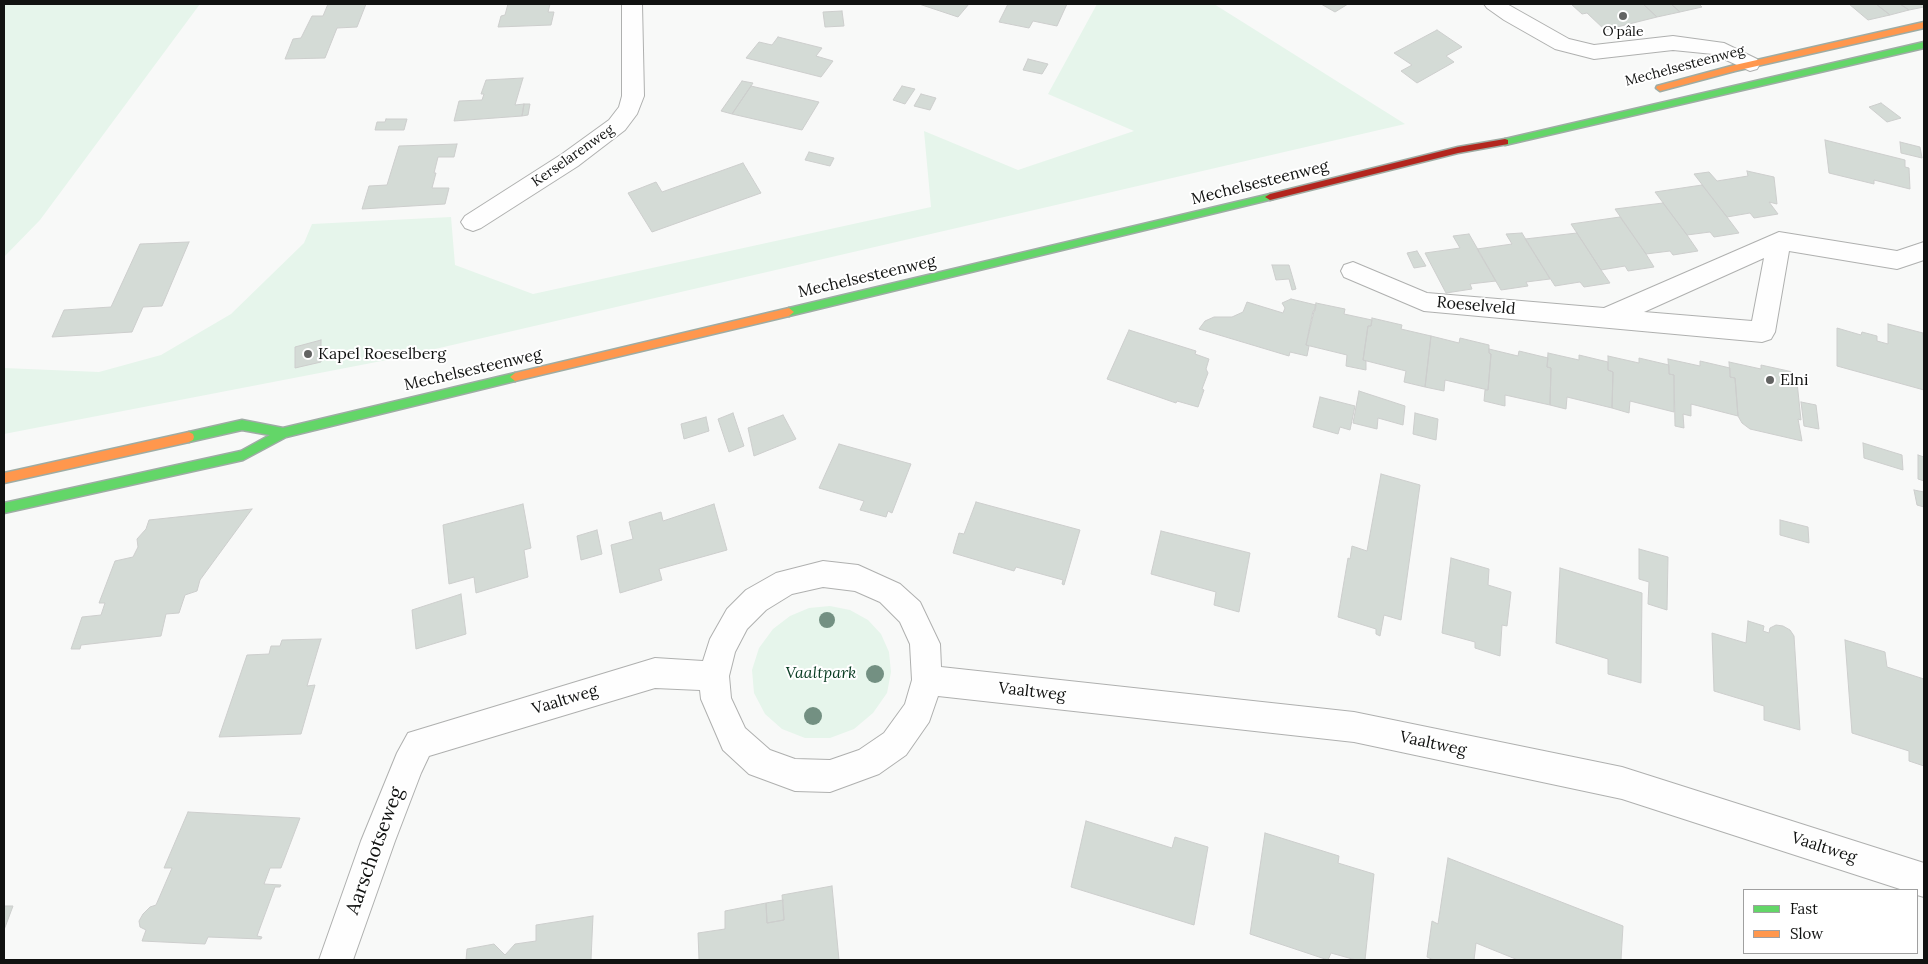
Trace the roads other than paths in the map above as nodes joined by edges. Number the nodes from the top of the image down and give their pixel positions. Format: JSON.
{"nodes":[{"id":1,"x":632,"y":4,"type":"edge"},
{"id":2,"x":1494,"y":4,"type":"edge"},
{"id":3,"x":1924,"y":25,"type":"edge"},
{"id":4,"x":1924,"y":45,"type":"edge"},
{"id":5,"x":1750,"y":64,"type":"junction"},
{"id":6,"x":1651,"y":91,"type":"dead end"},
{"id":7,"x":1522,"y":126,"type":"dead end"},
{"id":8,"x":1458,"y":150,"type":"junction"},
{"id":9,"x":473,"y":222,"type":"dead end"},
{"id":10,"x":1778,"y":241,"type":"junction"},
{"id":11,"x":1924,"y":251,"type":"edge"},
{"id":12,"x":1353,"y":271,"type":"dead end"},
{"id":13,"x":1605,"y":318,"type":"junction"},
{"id":14,"x":282,"y":433,"type":"junction"},
{"id":15,"x":4,"y":478,"type":"edge"},
{"id":16,"x":4,"y":508,"type":"edge"},
{"id":17,"x":714,"y":676,"type":"junction"},
{"id":18,"x":927,"y":680,"type":"junction"},
{"id":19,"x":419,"y":744,"type":"joint"},
{"id":20,"x":1924,"y":880,"type":"edge"},
{"id":21,"x":336,"y":960,"type":"edge"}],
"edges":[{"from":1,"to":9,"type":"street","name":"Kerselarenweg"},
{"from":2,"to":5,"type":"street"},
{"from":3,"to":5,"type":"main road","name":"Mechelsesteenweg"},
{"from":4,"to":8,"type":"main road","name":"Mechelsesteenweg"},
{"from":5,"to":6,"type":"main road","name":"Mechelsesteenweg"},
{"from":7,"to":8,"type":"main road","name":"Mechelsesteenweg"},
{"from":8,"to":14,"type":"main road","name":"Mechelsesteenweg"},
{"from":10,"to":11,"type":"street"},
{"from":10,"to":13,"type":"street","name":"Roeselveld"},
{"from":10,"to":13,"type":"street","name":"Roeselveld"},
{"from":12,"to":13,"type":"street","name":"Roeselveld"},
{"from":14,"to":15,"type":"main road","name":"Mechelsesteenweg"},
{"from":14,"to":16,"type":"main road","name":"Mechelsesteenweg"},
{"from":17,"to":18,"type":"street"},
{"from":17,"to":18,"type":"street"},
{"from":17,"to":19,"type":"street","name":"Vaaltweg"},
{"from":18,"to":20,"type":"street","name":"Vaaltweg"},
{"from":19,"to":21,"type":"street","name":"Aarschotseweg"}]}
